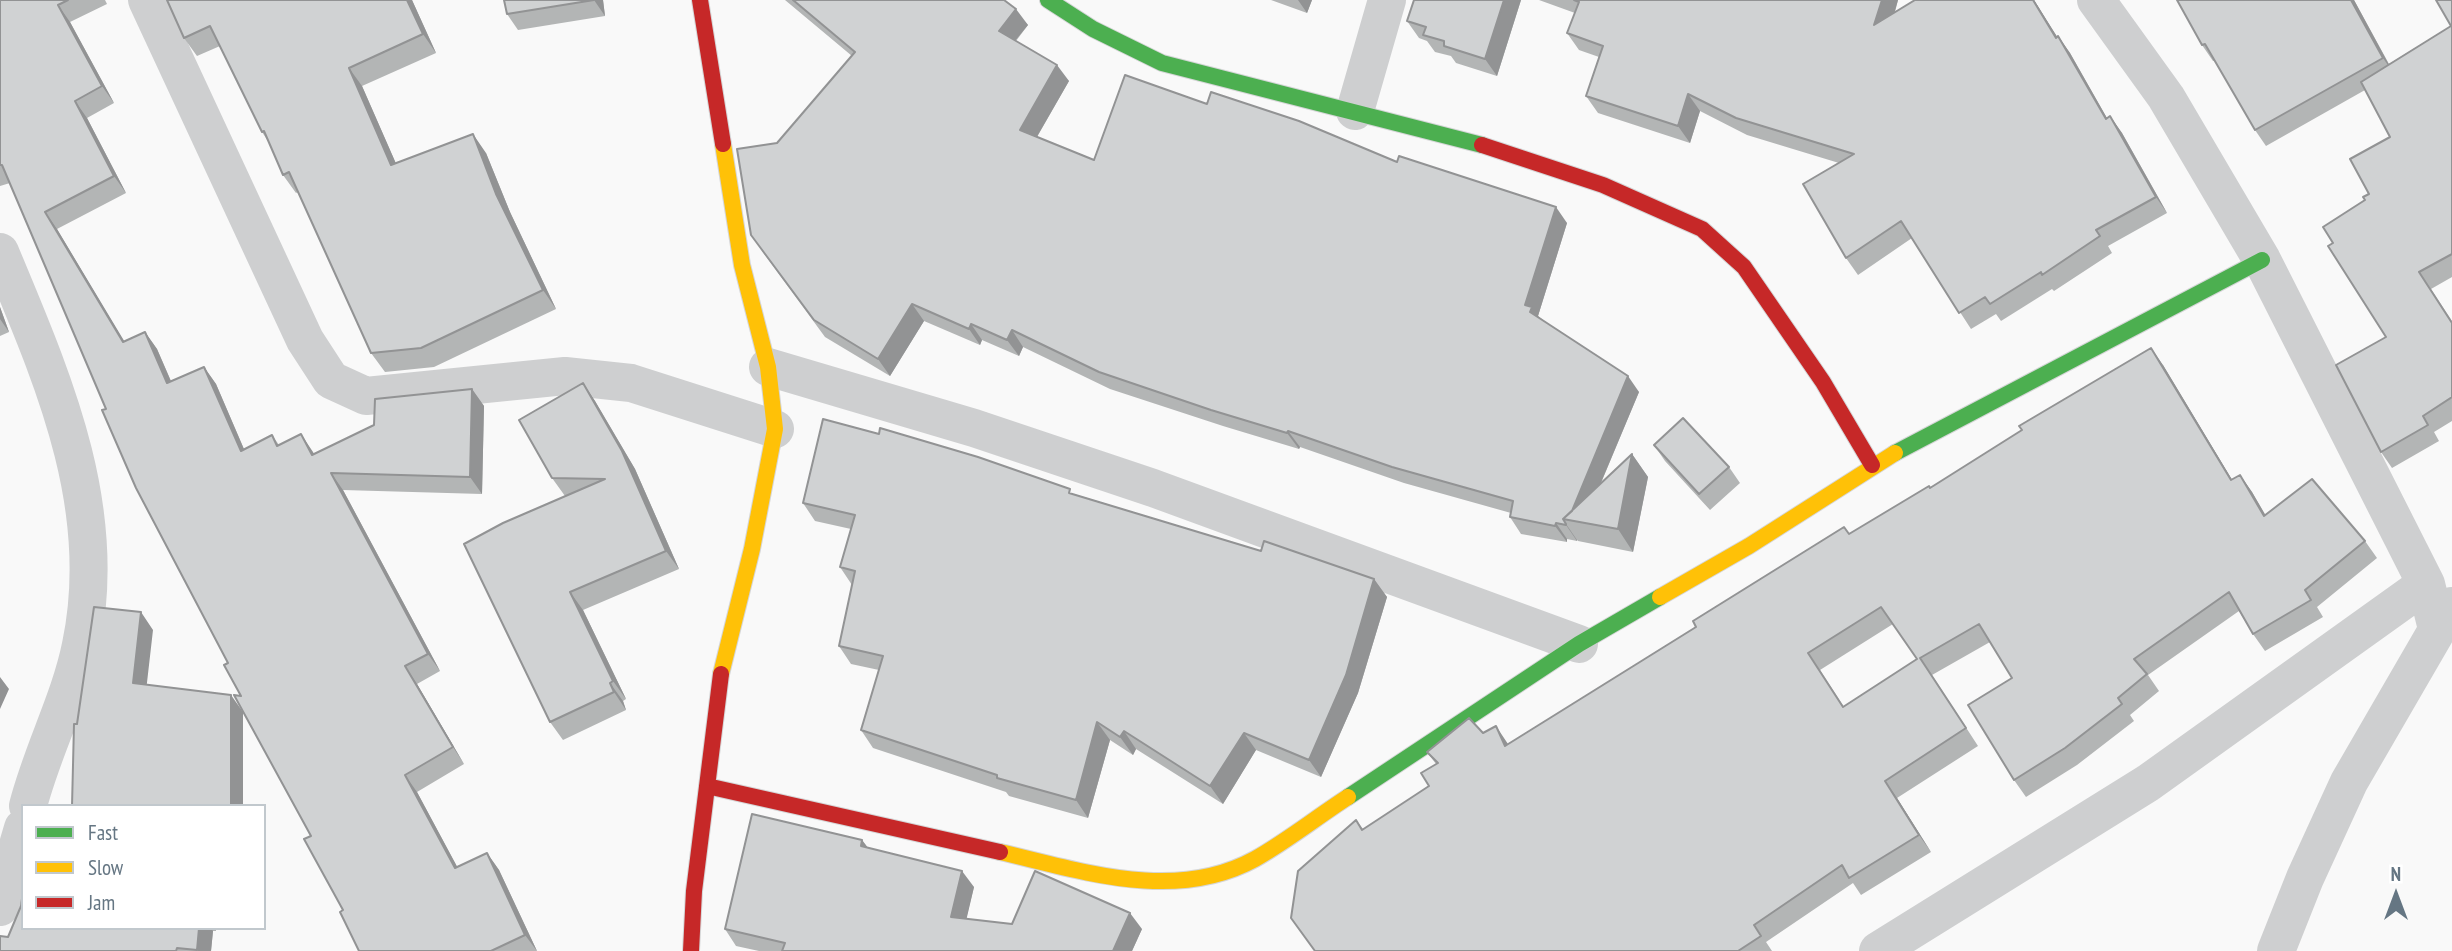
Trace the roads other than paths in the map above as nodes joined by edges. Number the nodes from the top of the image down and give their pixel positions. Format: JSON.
{"nodes":[{"id":1,"x":147,"y":0,"type":"edge"},
{"id":2,"x":700,"y":0,"type":"edge"},
{"id":3,"x":1048,"y":0,"type":"edge"},
{"id":4,"x":1387,"y":0,"type":"edge"},
{"id":5,"x":2096,"y":0,"type":"edge"},
{"id":6,"x":1355,"y":111,"type":"junction"},
{"id":7,"x":0,"y":252,"type":"edge"},
{"id":8,"x":2262,"y":260,"type":"junction"},
{"id":9,"x":768,"y":367,"type":"junction"},
{"id":10,"x":775,"y":429,"type":"junction"},
{"id":11,"x":1872,"y":465,"type":"junction"},
{"id":12,"x":2439,"y":606,"type":"edge"},
{"id":13,"x":1579,"y":644,"type":"junction"},
{"id":14,"x":707,"y":786,"type":"junction"},
{"id":15,"x":29,"y":804,"type":"edge"},
{"id":16,"x":21,"y":835,"type":"edge"},
{"id":17,"x":0,"y":907,"type":"edge"},
{"id":18,"x":691,"y":951,"type":"edge"},
{"id":19,"x":1878,"y":951,"type":"edge"},
{"id":20,"x":2276,"y":951,"type":"edge"}],
"edges":[{"from":1,"to":10,"type":"street"},
{"from":2,"to":9,"type":"street"},
{"from":3,"to":6,"type":"street"},
{"from":4,"to":6,"type":"street"},
{"from":5,"to":8,"type":"street"},
{"from":6,"to":11,"type":"street"},
{"from":7,"to":15,"type":"street"},
{"from":8,"to":11,"type":"street"},
{"from":8,"to":12,"type":"street"},
{"from":9,"to":10,"type":"street"},
{"from":9,"to":13,"type":"street"},
{"from":10,"to":14,"type":"street"},
{"from":11,"to":13,"type":"street"},
{"from":12,"to":19,"type":"street"},
{"from":12,"to":20,"type":"street"},
{"from":13,"to":14,"type":"street"},
{"from":14,"to":18,"type":"street"},
{"from":16,"to":17,"type":"street"}]}
